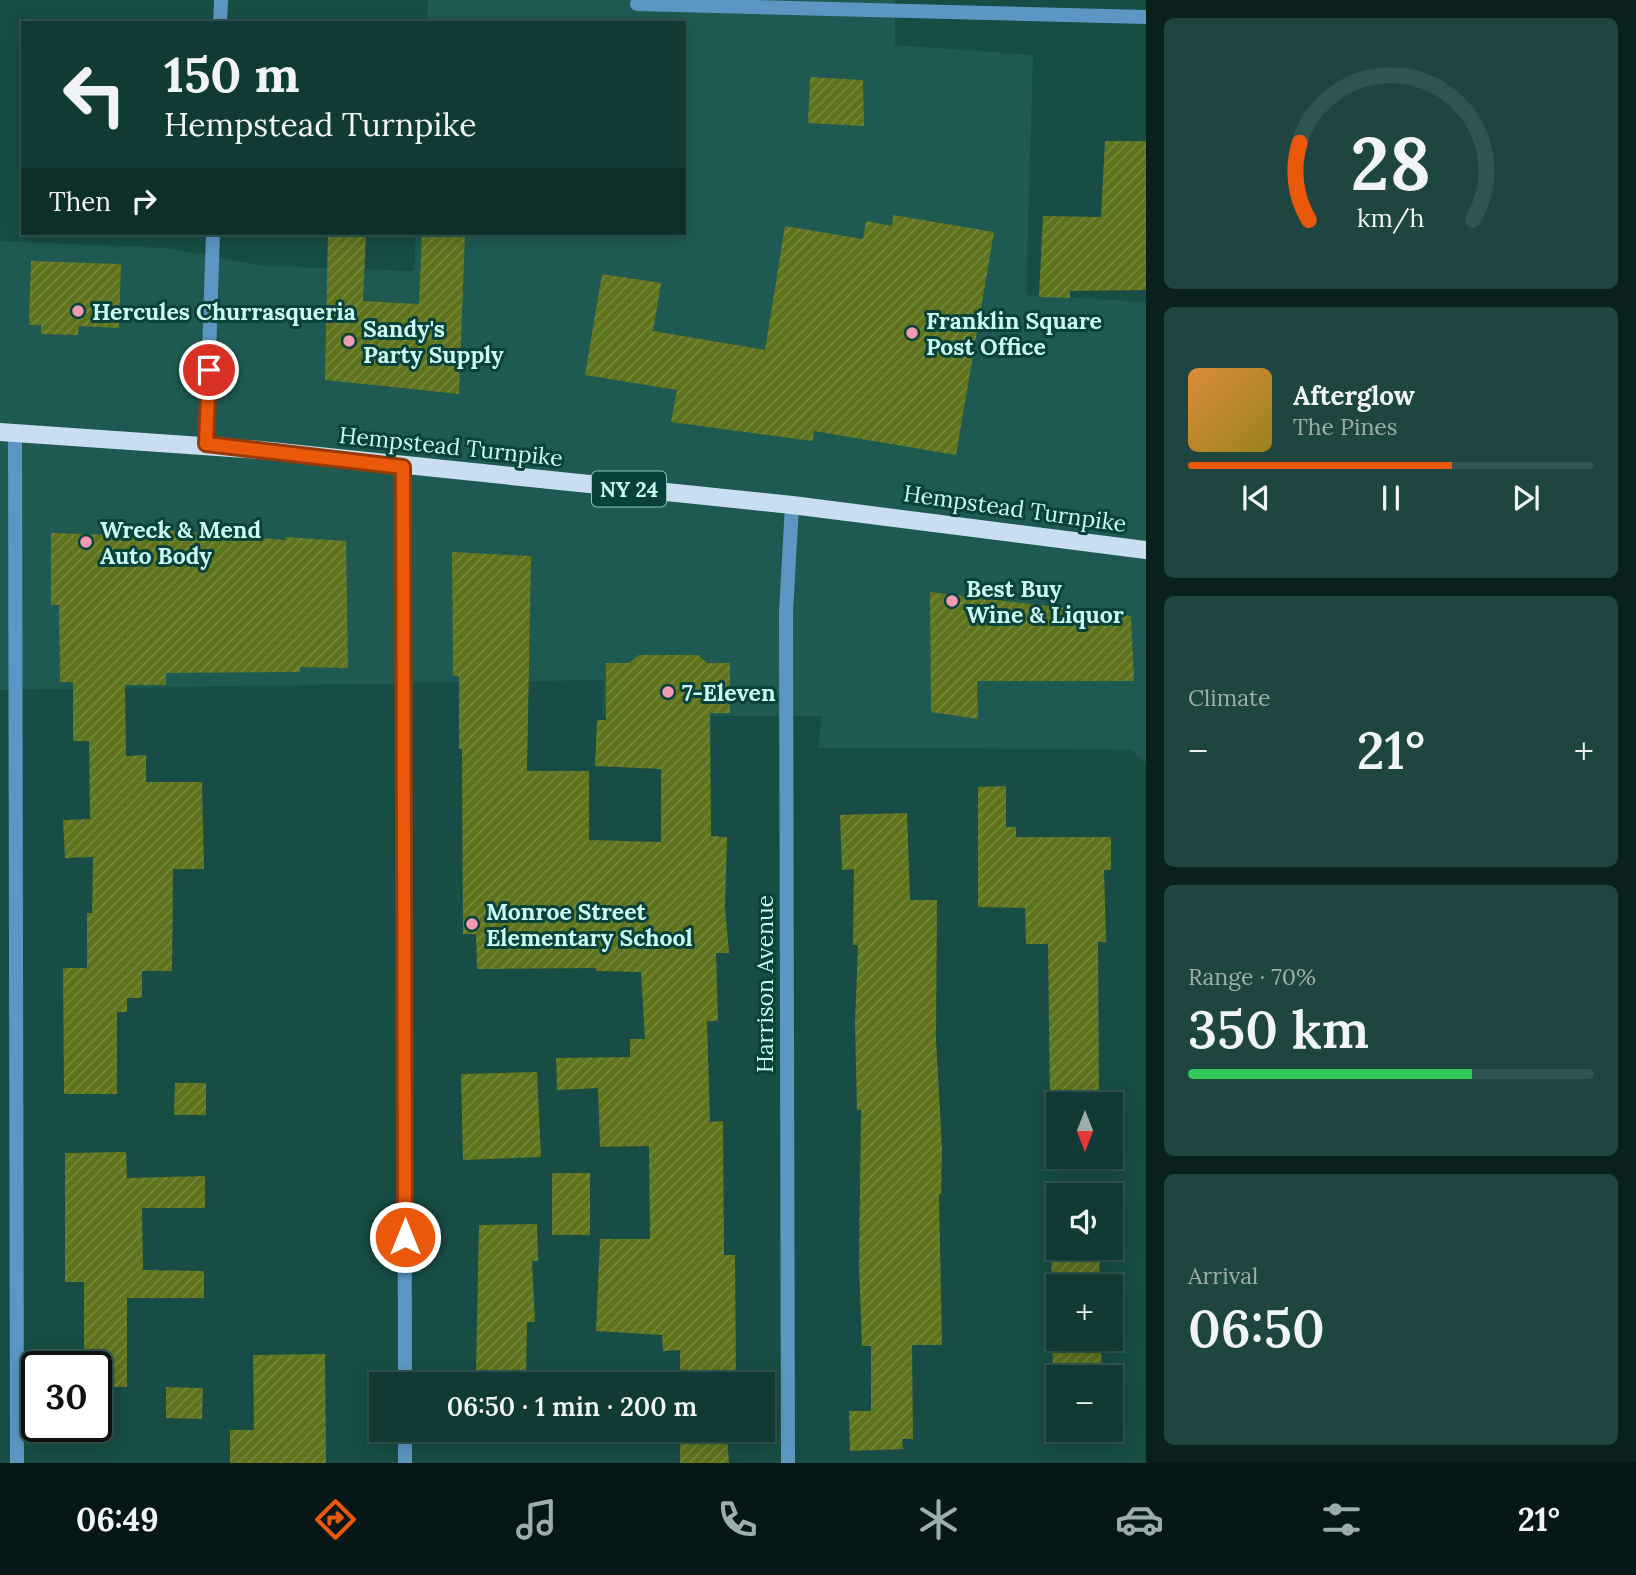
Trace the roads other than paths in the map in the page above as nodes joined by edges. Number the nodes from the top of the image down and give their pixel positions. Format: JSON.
{"nodes":[{"id":1,"x":220,"y":0,"type":"edge"},
{"id":2,"x":637,"y":4,"type":"dead end"},
{"id":3,"x":1146,"y":17,"type":"edge"},
{"id":4,"x":220,"y":21,"type":"edge"},
{"id":5,"x":213,"y":235,"type":"edge"},
{"id":6,"x":7,"y":433,"type":"edge"},
{"id":7,"x":206,"y":444,"type":"junction"},
{"id":8,"x":403,"y":467,"type":"junction"},
{"id":9,"x":792,"y":505,"type":"junction"},
{"id":10,"x":1146,"y":550,"type":"edge"},
{"id":11,"x":405,"y":1372,"type":"edge"},
{"id":12,"x":405,"y":1442,"type":"edge"},
{"id":13,"x":17,"y":1463,"type":"edge"},
{"id":14,"x":405,"y":1463,"type":"edge"},
{"id":15,"x":788,"y":1463,"type":"edge"}],
"edges":[{"from":1,"to":4,"type":"street"},
{"from":2,"to":3,"type":"street"},
{"from":5,"to":7,"type":"street"},
{"from":6,"to":7,"type":"main road","name":"Hempstead Turnpike","number":"NY 24"},
{"from":6,"to":13,"type":"street"},
{"from":7,"to":8,"type":"main road","name":"Hempstead Turnpike","number":"NY 24"},
{"from":8,"to":9,"type":"main road","name":"Hempstead Turnpike","number":"NY 24"},
{"from":8,"to":11,"type":"street"},
{"from":9,"to":10,"type":"main road","name":"Hempstead Turnpike","number":"NY 24"},
{"from":9,"to":15,"type":"street","name":"Harrison Avenue"},
{"from":12,"to":14,"type":"street"}]}
